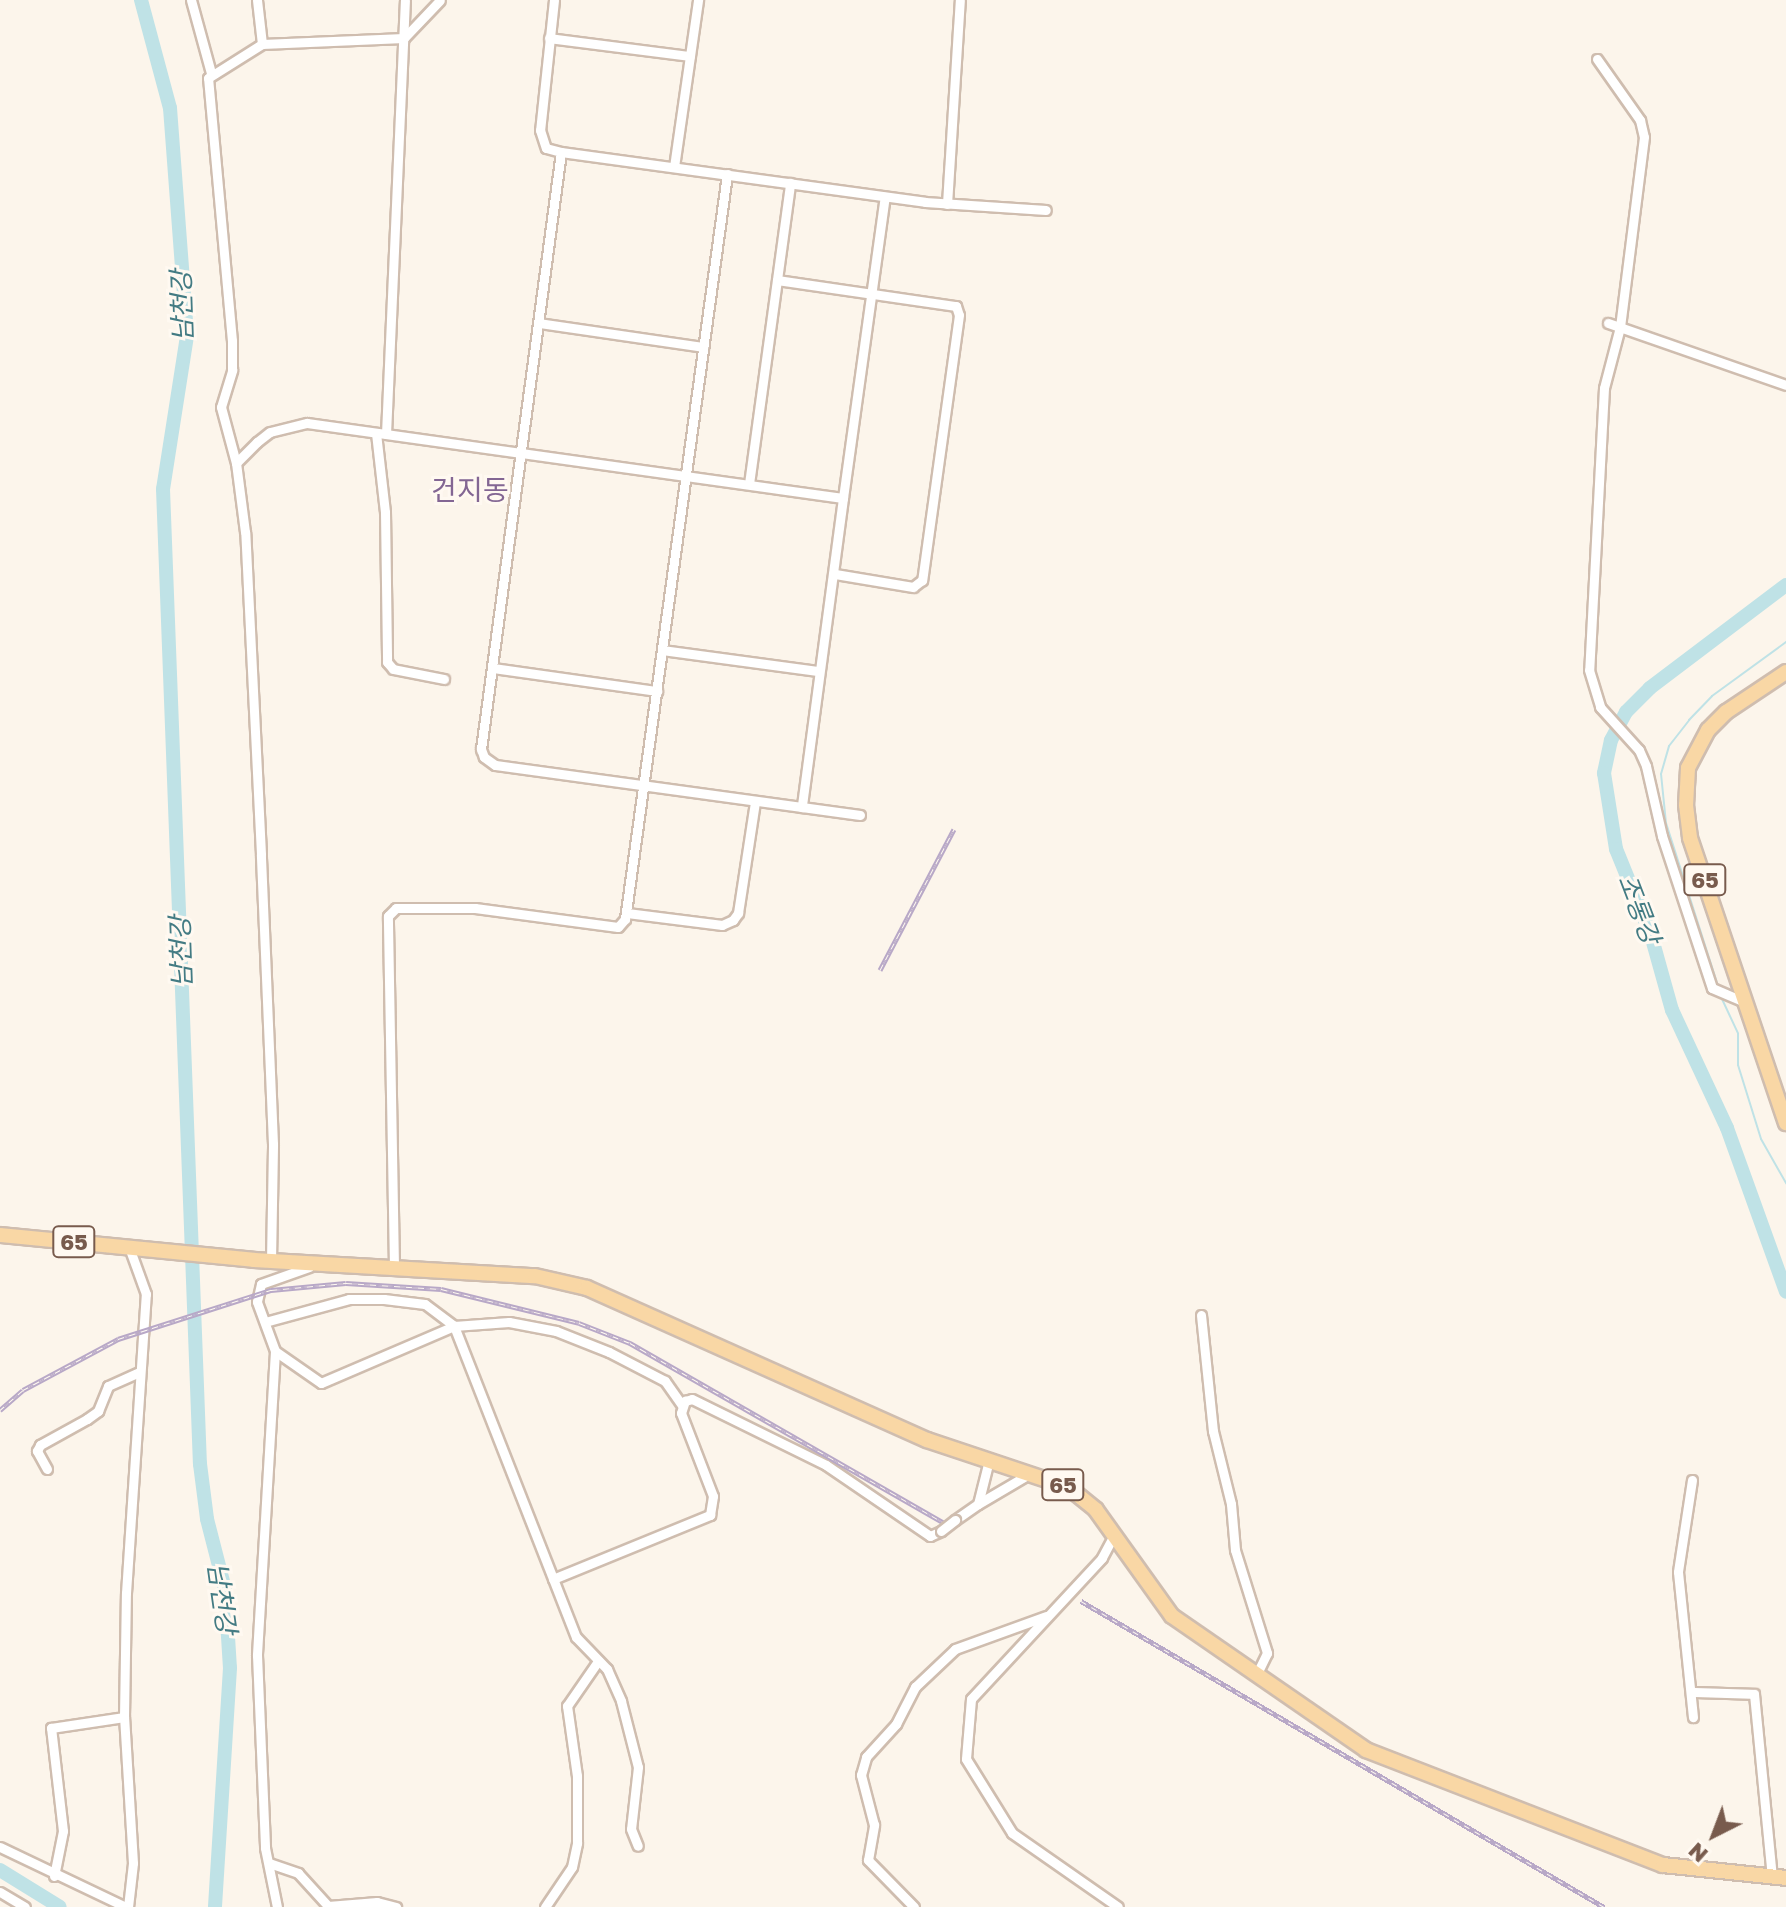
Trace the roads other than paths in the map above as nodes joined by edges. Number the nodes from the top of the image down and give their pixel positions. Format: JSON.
{"nodes":[{"id":1,"x":191,"y":0,"type":"edge"},
{"id":2,"x":257,"y":0,"type":"edge"},
{"id":3,"x":405,"y":0,"type":"edge"},
{"id":4,"x":440,"y":0,"type":"edge"},
{"id":5,"x":554,"y":0,"type":"edge"},
{"id":6,"x":698,"y":0,"type":"edge"},
{"id":7,"x":960,"y":0,"type":"edge"},
{"id":8,"x":404,"y":38,"type":"junction"},
{"id":9,"x":549,"y":38,"type":"junction"},
{"id":10,"x":262,"y":44,"type":"junction"},
{"id":11,"x":690,"y":56,"type":"junction"},
{"id":12,"x":1597,"y":59,"type":"dead end"},
{"id":13,"x":211,"y":73,"type":"junction"},
{"id":14,"x":561,"y":152,"type":"junction"},
{"id":15,"x":674,"y":167,"type":"junction"},
{"id":16,"x":727,"y":174,"type":"junction"},
{"id":17,"x":790,"y":183,"type":"junction"},
{"id":18,"x":885,"y":197,"type":"junction"},
{"id":19,"x":947,"y":204,"type":"junction"},
{"id":20,"x":1046,"y":210,"type":"dead end"},
{"id":21,"x":777,"y":280,"type":"junction"},
{"id":22,"x":872,"y":294,"type":"junction"},
{"id":23,"x":539,"y":323,"type":"junction"},
{"id":24,"x":1608,"y":323,"type":"dead end"},
{"id":25,"x":1620,"y":327,"type":"junction"},
{"id":26,"x":703,"y":347,"type":"junction"},
{"id":27,"x":1786,"y":385,"type":"edge"},
{"id":28,"x":381,"y":433,"type":"junction"},
{"id":29,"x":522,"y":453,"type":"junction"},
{"id":30,"x":236,"y":463,"type":"junction"},
{"id":31,"x":685,"y":477,"type":"junction"},
{"id":32,"x":749,"y":484,"type":"junction"},
{"id":33,"x":843,"y":498,"type":"junction"},
{"id":34,"x":835,"y":574,"type":"junction"},
{"id":35,"x":662,"y":650,"type":"junction"},
{"id":36,"x":493,"y":668,"type":"junction"},
{"id":37,"x":818,"y":671,"type":"junction"},
{"id":38,"x":1786,"y":672,"type":"edge"},
{"id":39,"x":444,"y":679,"type":"dead end"},
{"id":40,"x":657,"y":691,"type":"junction"},
{"id":41,"x":645,"y":784,"type":"junction"},
{"id":42,"x":755,"y":802,"type":"junction"},
{"id":43,"x":802,"y":807,"type":"junction"},
{"id":44,"x":860,"y":815,"type":"dead end"},
{"id":45,"x":627,"y":913,"type":"junction"},
{"id":46,"x":1743,"y":1001,"type":"junction"},
{"id":47,"x":1786,"y":1123,"type":"edge"},
{"id":48,"x":0,"y":1235,"type":"edge"},
{"id":49,"x":129,"y":1247,"type":"junction"},
{"id":50,"x":271,"y":1261,"type":"junction"},
{"id":51,"x":319,"y":1264,"type":"junction"},
{"id":52,"x":394,"y":1267,"type":"junction"},
{"id":53,"x":1201,"y":1315,"type":"dead end"},
{"id":54,"x":265,"y":1322,"type":"junction"},
{"id":55,"x":454,"y":1326,"type":"junction"},
{"id":56,"x":275,"y":1351,"type":"junction"},
{"id":57,"x":139,"y":1372,"type":"junction"},
{"id":58,"x":682,"y":1405,"type":"junction"},
{"id":59,"x":989,"y":1460,"type":"junction"},
{"id":60,"x":47,"y":1469,"type":"dead end"},
{"id":61,"x":1030,"y":1473,"type":"junction"},
{"id":62,"x":1692,"y":1480,"type":"dead end"},
{"id":63,"x":978,"y":1504,"type":"junction"},
{"id":64,"x":1114,"y":1535,"type":"junction"},
{"id":65,"x":553,"y":1579,"type":"junction"},
{"id":66,"x":1054,"y":1612,"type":"junction"},
{"id":67,"x":598,"y":1661,"type":"junction"},
{"id":68,"x":1256,"y":1676,"type":"junction"},
{"id":69,"x":1691,"y":1692,"type":"junction"},
{"id":70,"x":124,"y":1717,"type":"junction"},
{"id":71,"x":1693,"y":1717,"type":"dead end"},
{"id":72,"x":638,"y":1846,"type":"dead end"},
{"id":73,"x":0,"y":1847,"type":"edge"},
{"id":74,"x":269,"y":1863,"type":"junction"},
{"id":75,"x":54,"y":1876,"type":"junction"},
{"id":76,"x":1779,"y":1878,"type":"edge"},
{"id":77,"x":1,"y":1894,"type":"edge"},
{"id":78,"x":25,"y":1907,"type":"edge"},
{"id":79,"x":127,"y":1907,"type":"edge"},
{"id":80,"x":277,"y":1907,"type":"edge"},
{"id":81,"x":396,"y":1907,"type":"edge"},
{"id":82,"x":545,"y":1907,"type":"edge"},
{"id":83,"x":914,"y":1907,"type":"edge"},
{"id":84,"x":1118,"y":1907,"type":"edge"}],
"edges":[{"from":1,"to":13,"type":"street"},
{"from":2,"to":10,"type":"street"},
{"from":3,"to":8,"type":"street"},
{"from":4,"to":8,"type":"street"},
{"from":5,"to":9,"type":"street"},
{"from":6,"to":11,"type":"street"},
{"from":7,"to":19,"type":"street"},
{"from":8,"to":10,"type":"street"},
{"from":8,"to":28,"type":"street"},
{"from":9,"to":11,"type":"street"},
{"from":9,"to":14,"type":"street"},
{"from":10,"to":13,"type":"street"},
{"from":11,"to":15,"type":"street"},
{"from":12,"to":25,"type":"street"},
{"from":13,"to":30,"type":"street"},
{"from":14,"to":15,"type":"street"},
{"from":14,"to":23,"type":"street"},
{"from":15,"to":16,"type":"street"},
{"from":16,"to":17,"type":"street"},
{"from":16,"to":26,"type":"street"},
{"from":17,"to":18,"type":"street"},
{"from":17,"to":21,"type":"street"},
{"from":18,"to":19,"type":"street"},
{"from":18,"to":22,"type":"street"},
{"from":19,"to":20,"type":"street"},
{"from":21,"to":22,"type":"street"},
{"from":21,"to":32,"type":"street"},
{"from":22,"to":33,"type":"street"},
{"from":22,"to":34,"type":"street"},
{"from":23,"to":26,"type":"street"},
{"from":23,"to":29,"type":"street"},
{"from":24,"to":25,"type":"street"},
{"from":25,"to":27,"type":"street"},
{"from":25,"to":46,"type":"street"},
{"from":26,"to":31,"type":"street"},
{"from":28,"to":29,"type":"street"},
{"from":28,"to":30,"type":"street"},
{"from":28,"to":39,"type":"street"},
{"from":29,"to":31,"type":"street"},
{"from":29,"to":36,"type":"street"},
{"from":30,"to":50,"type":"street"},
{"from":31,"to":32,"type":"street"},
{"from":31,"to":35,"type":"street"},
{"from":32,"to":33,"type":"street"},
{"from":33,"to":34,"type":"street"},
{"from":34,"to":37,"type":"street"},
{"from":35,"to":37,"type":"street"},
{"from":35,"to":40,"type":"street"},
{"from":36,"to":40,"type":"street"},
{"from":36,"to":41,"type":"street"},
{"from":37,"to":43,"type":"street"},
{"from":38,"to":46,"type":"main road","number":"65"},
{"from":40,"to":41,"type":"street"},
{"from":41,"to":42,"type":"street"},
{"from":41,"to":45,"type":"street"},
{"from":42,"to":43,"type":"street"},
{"from":42,"to":45,"type":"street"},
{"from":43,"to":44,"type":"street"},
{"from":45,"to":52,"type":"street"},
{"from":46,"to":47,"type":"main road","number":"65"},
{"from":48,"to":49,"type":"main road","number":"65"},
{"from":49,"to":50,"type":"main road","number":"65"},
{"from":49,"to":57,"type":"street"},
{"from":50,"to":51,"type":"main road","number":"65"},
{"from":51,"to":52,"type":"main road","number":"65"},
{"from":51,"to":54,"type":"street"},
{"from":52,"to":59,"type":"main road","number":"65"},
{"from":53,"to":68,"type":"street"},
{"from":54,"to":55,"type":"street"},
{"from":54,"to":56,"type":"street"},
{"from":55,"to":56,"type":"street"},
{"from":55,"to":58,"type":"street"},
{"from":55,"to":65,"type":"street"},
{"from":56,"to":74,"type":"street"},
{"from":57,"to":60,"type":"street"},
{"from":57,"to":70,"type":"street"},
{"from":58,"to":63,"type":"street","bridge":true},
{"from":58,"to":65,"type":"street"},
{"from":59,"to":61,"type":"main road","number":"65"},
{"from":59,"to":63,"type":"street"},
{"from":61,"to":63,"type":"street"},
{"from":61,"to":64,"type":"main road","number":"65"},
{"from":62,"to":69,"type":"street"},
{"from":64,"to":66,"type":"street"},
{"from":64,"to":68,"type":"main road","number":"65"},
{"from":65,"to":67,"type":"street"},
{"from":66,"to":83,"type":"street"},
{"from":66,"to":84,"type":"street"},
{"from":67,"to":72,"type":"street"},
{"from":67,"to":82,"type":"street"},
{"from":68,"to":76,"type":"main road","number":"65"},
{"from":69,"to":71,"type":"street"},
{"from":69,"to":76,"type":"street"},
{"from":70,"to":75,"type":"street"},
{"from":70,"to":79,"type":"street"},
{"from":73,"to":75,"type":"street"},
{"from":74,"to":80,"type":"street"},
{"from":74,"to":81,"type":"street"},
{"from":75,"to":79,"type":"street"},
{"from":77,"to":78,"type":"street"}]}
